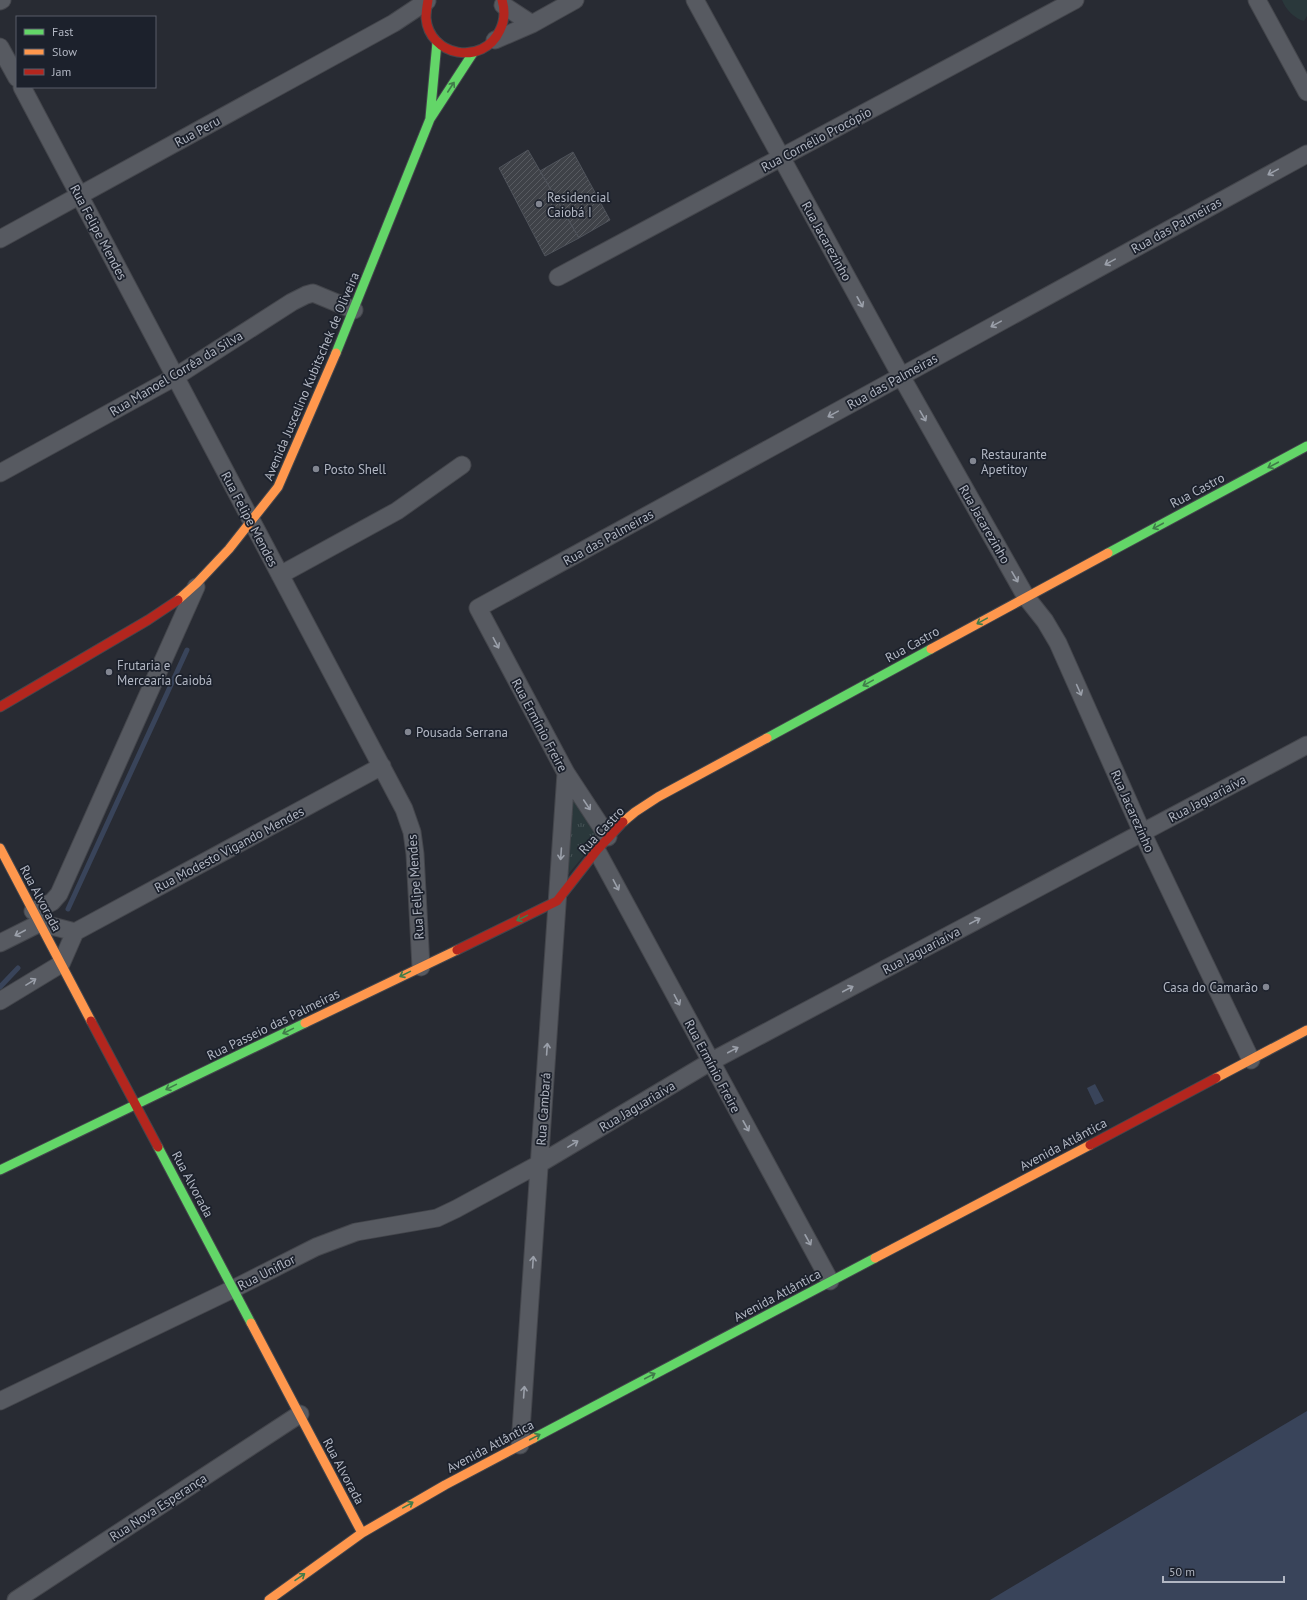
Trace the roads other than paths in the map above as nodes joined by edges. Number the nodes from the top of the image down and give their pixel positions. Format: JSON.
{"nodes":[{"id":1,"x":575,"y":0,"type":"edge"},
{"id":2,"x":695,"y":0,"type":"edge"},
{"id":3,"x":1075,"y":0,"type":"edge"},
{"id":4,"x":1257,"y":0,"type":"edge"},
{"id":5,"x":421,"y":2,"type":"edge"},
{"id":6,"x":502,"y":2,"type":"edge"},
{"id":7,"x":394,"y":23,"type":"junction"},
{"id":8,"x":532,"y":24,"type":"junction"},
{"id":9,"x":431,"y":32,"type":"junction"},
{"id":10,"x":495,"y":40,"type":"junction"},
{"id":11,"x":0,"y":47,"type":"edge"},
{"id":12,"x":473,"y":53,"type":"junction"},
{"id":13,"x":16,"y":76,"type":"edge"},
{"id":14,"x":23,"y":88,"type":"edge"},
{"id":15,"x":1307,"y":92,"type":"edge"},
{"id":16,"x":430,"y":119,"type":"junction"},
{"id":17,"x":1307,"y":154,"type":"edge"},
{"id":18,"x":781,"y":157,"type":"junction"},
{"id":19,"x":80,"y":194,"type":"junction"},
{"id":20,"x":0,"y":239,"type":"edge"},
{"id":21,"x":558,"y":277,"type":"dead end"},
{"id":22,"x":354,"y":310,"type":"junction"},
{"id":23,"x":901,"y":376,"type":"junction"},
{"id":24,"x":175,"y":377,"type":"junction"},
{"id":25,"x":1307,"y":446,"type":"edge"},
{"id":26,"x":462,"y":465,"type":"dead end"},
{"id":27,"x":0,"y":473,"type":"edge"},
{"id":28,"x":251,"y":521,"type":"junction"},
{"id":29,"x":280,"y":575,"type":"junction"},
{"id":30,"x":197,"y":583,"type":"junction"},
{"id":31,"x":1026,"y":597,"type":"junction"},
{"id":32,"x":478,"y":608,"type":"joint"},
{"id":33,"x":0,"y":707,"type":"edge"},
{"id":34,"x":1307,"y":745,"type":"edge"},
{"id":35,"x":382,"y":766,"type":"junction"},
{"id":36,"x":566,"y":773,"type":"junction"},
{"id":37,"x":1142,"y":832,"type":"junction"},
{"id":38,"x":608,"y":837,"type":"junction"},
{"id":39,"x":0,"y":848,"type":"edge"},
{"id":40,"x":597,"y":851,"type":"junction"},
{"id":41,"x":557,"y":901,"type":"junction"},
{"id":42,"x":36,"y":917,"type":"junction"},
{"id":43,"x":75,"y":932,"type":"junction"},
{"id":44,"x":0,"y":944,"type":"edge"},
{"id":45,"x":61,"y":964,"type":"junction"},
{"id":46,"x":421,"y":967,"type":"junction"},
{"id":47,"x":0,"y":1001,"type":"edge"},
{"id":48,"x":1307,"y":1030,"type":"edge"},
{"id":49,"x":1251,"y":1060,"type":"junction"},
{"id":50,"x":710,"y":1062,"type":"junction"},
{"id":51,"x":136,"y":1104,"type":"junction"},
{"id":52,"x":539,"y":1164,"type":"junction"},
{"id":53,"x":0,"y":1170,"type":"edge"},
{"id":54,"x":830,"y":1281,"type":"junction"},
{"id":55,"x":233,"y":1289,"type":"junction"},
{"id":56,"x":0,"y":1402,"type":"edge"},
{"id":57,"x":300,"y":1414,"type":"junction"},
{"id":58,"x":520,"y":1445,"type":"junction"},
{"id":59,"x":362,"y":1533,"type":"junction"},
{"id":60,"x":16,"y":1600,"type":"edge"},
{"id":61,"x":269,"y":1600,"type":"edge"}],
"edges":[{"from":1,"to":8,"type":"street"},
{"from":2,"to":18,"type":"street","name":"Rua Jacarezinho"},
{"from":3,"to":18,"type":"street","name":"Rua Cornélio Procópio"},
{"from":4,"to":15,"type":"street"},
{"from":5,"to":7,"type":"street","name":"Rua Peru"},
{"from":5,"to":9,"type":"street"},
{"from":6,"to":8,"type":"street"},
{"from":6,"to":10,"type":"street"},
{"from":7,"to":9,"type":"street"},
{"from":7,"to":19,"type":"street","name":"Rua Peru"},
{"from":8,"to":10,"type":"street"},
{"from":9,"to":12,"type":"street"},
{"from":9,"to":16,"type":"street","name":"Avenida Juscelino Kubitschek de Oliveira"},
{"from":10,"to":12,"type":"street"},
{"from":11,"to":13,"type":"street"},
{"from":16,"to":12,"type":"street","name":"Avenida Juscelino Kubitschek de Oliveira","one_way":true},
{"from":14,"to":19,"type":"street","name":"Rua Felipe Mendes"},
{"from":16,"to":22,"type":"street","name":"Avenida Juscelino Kubitschek de Oliveira"},
{"from":17,"to":23,"type":"street","name":"Rua das Palmeiras","one_way":true},
{"from":18,"to":21,"type":"street","name":"Rua Cornélio Procópio"},
{"from":18,"to":23,"type":"street","name":"Rua Jacarezinho","one_way":true},
{"from":19,"to":20,"type":"street","name":"Rua Peru"},
{"from":19,"to":24,"type":"street","name":"Rua Felipe Mendes"},
{"from":22,"to":24,"type":"street","name":"Rua Manoel Corrêa da Silva"},
{"from":22,"to":28,"type":"street","name":"Avenida Juscelino Kubitschek de Oliveira"},
{"from":23,"to":31,"type":"street","name":"Rua Jacarezinho","one_way":true},
{"from":23,"to":32,"type":"street","name":"Rua das Palmeiras","one_way":true},
{"from":24,"to":27,"type":"street","name":"Rua Manoel Corrêa da Silva"},
{"from":24,"to":28,"type":"street","name":"Rua Felipe Mendes"},
{"from":25,"to":31,"type":"street","name":"Rua Castro","one_way":true},
{"from":26,"to":29,"type":"street"},
{"from":28,"to":29,"type":"street","name":"Rua Felipe Mendes"},
{"from":28,"to":30,"type":"street","name":"Avenida Juscelino Kubitschek de Oliveira"},
{"from":29,"to":35,"type":"street","name":"Rua Felipe Mendes"},
{"from":30,"to":33,"type":"street","name":"Avenida Juscelino Kubitschek de Oliveira"},
{"from":30,"to":42,"type":"street"},
{"from":31,"to":37,"type":"street","name":"Rua Jacarezinho","one_way":true},
{"from":31,"to":38,"type":"street","name":"Rua Castro","one_way":true},
{"from":32,"to":36,"type":"street","name":"Rua Ermínio Freire","one_way":true},
{"from":34,"to":37,"type":"street","name":"Rua Jaguariaíva"},
{"from":35,"to":43,"type":"street","name":"Rua Modesto Vigando Mendes"},
{"from":35,"to":46,"type":"street","name":"Rua Felipe Mendes"},
{"from":36,"to":38,"type":"street","name":"Rua Ermínio Freire","one_way":true},
{"from":36,"to":41,"type":"street","name":"Rua Cambará","one_way":true},
{"from":37,"to":49,"type":"street","name":"Rua Jacarezinho"},
{"from":50,"to":37,"type":"street","name":"Rua Jaguariaíva","one_way":true},
{"from":38,"to":40,"type":"street","name":"Rua Castro"},
{"from":39,"to":42,"type":"street","name":"Rua Alvorada"},
{"from":40,"to":41,"type":"street","name":"Rua Castro"},
{"from":40,"to":50,"type":"street","name":"Rua Ermínio Freire","one_way":true},
{"from":41,"to":46,"type":"street","name":"Rua Passeio das Palmeiras","one_way":true},
{"from":52,"to":41,"type":"street","name":"Rua Cambará","one_way":true},
{"from":42,"to":43,"type":"street"},
{"from":42,"to":44,"type":"street","one_way":true},
{"from":42,"to":45,"type":"street","name":"Rua Alvorada"},
{"from":43,"to":45,"type":"street"},
{"from":47,"to":45,"type":"street","one_way":true},
{"from":45,"to":51,"type":"street","name":"Rua Alvorada"},
{"from":46,"to":51,"type":"street","name":"Rua Passeio das Palmeiras","one_way":true},
{"from":48,"to":49,"type":"street","name":"Avenida Atlântica"},
{"from":49,"to":54,"type":"street","name":"Avenida Atlântica"},
{"from":52,"to":50,"type":"street","name":"Rua Jaguariaíva","one_way":true},
{"from":50,"to":54,"type":"street","name":"Rua Ermínio Freire","one_way":true},
{"from":51,"to":53,"type":"street","name":"Rua Passeio das Palmeiras"},
{"from":51,"to":55,"type":"street","name":"Rua Alvorada"},
{"from":52,"to":55,"type":"street","name":"Rua Uniflor"},
{"from":58,"to":52,"type":"street","name":"Rua Cambará","one_way":true},
{"from":58,"to":54,"type":"street","name":"Avenida Atlântica","one_way":true},
{"from":55,"to":56,"type":"street","name":"Rua Uniflor"},
{"from":55,"to":57,"type":"street","name":"Rua Alvorada"},
{"from":57,"to":59,"type":"street","name":"Rua Alvorada"},
{"from":57,"to":60,"type":"street","name":"Rua Nova Esperança"},
{"from":59,"to":58,"type":"street","name":"Avenida Atlântica","one_way":true},
{"from":61,"to":59,"type":"street","name":"Avenida Atlântica","one_way":true}]}
